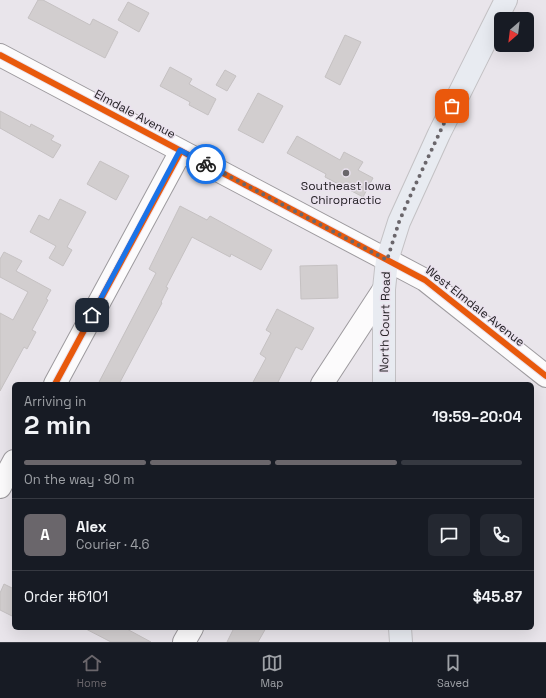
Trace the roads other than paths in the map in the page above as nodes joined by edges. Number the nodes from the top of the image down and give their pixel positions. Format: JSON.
{"nodes":[{"id":1,"x":506,"y":0,"type":"edge"},
{"id":2,"x":0,"y":55,"type":"edge"},
{"id":3,"x":180,"y":150,"type":"junction"},
{"id":4,"x":387,"y":260,"type":"junction"},
{"id":5,"x":384,"y":289,"type":"junction"},
{"id":6,"x":546,"y":376,"type":"edge"},
{"id":7,"x":56,"y":382,"type":"edge"},
{"id":8,"x":323,"y":382,"type":"edge"},
{"id":9,"x":384,"y":382,"type":"edge"},
{"id":10,"x":12,"y":465,"type":"edge"},
{"id":11,"x":0,"y":487,"type":"edge"},
{"id":12,"x":191,"y":630,"type":"edge"},
{"id":13,"x":400,"y":630,"type":"edge"},
{"id":14,"x":184,"y":642,"type":"edge"},
{"id":15,"x":401,"y":642,"type":"edge"}],
"edges":[{"from":1,"to":4,"type":"main road","name":"North Court Road"},
{"from":2,"to":3,"type":"street","name":"Elmdale Avenue"},
{"from":3,"to":4,"type":"street","name":"Elmdale Avenue"},
{"from":3,"to":7,"type":"street"},
{"from":4,"to":5,"type":"main road","name":"North Court Road"},
{"from":4,"to":6,"type":"street","name":"West Elmdale Avenue"},
{"from":5,"to":8,"type":"street"},
{"from":5,"to":9,"type":"main road","name":"North Court Road"},
{"from":10,"to":11,"type":"street"},
{"from":12,"to":14,"type":"street"},
{"from":13,"to":15,"type":"main road"}]}
